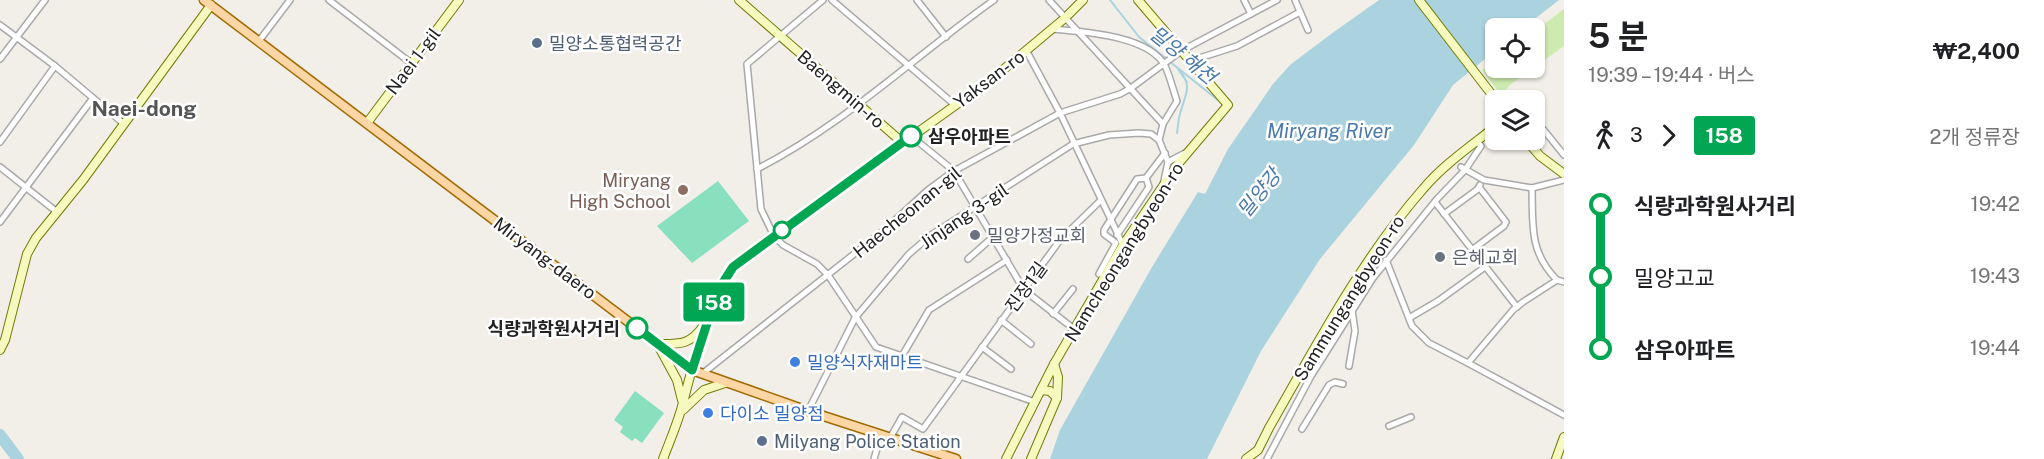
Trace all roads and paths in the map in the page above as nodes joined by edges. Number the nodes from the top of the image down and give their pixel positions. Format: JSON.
{"nodes":[{"id":1,"x":44,"y":0,"type":"edge"},
{"id":2,"x":290,"y":0,"type":"edge"},
{"id":3,"x":329,"y":0,"type":"edge"},
{"id":4,"x":459,"y":0,"type":"edge"},
{"id":5,"x":739,"y":0,"type":"edge"},
{"id":6,"x":822,"y":0,"type":"edge"},
{"id":7,"x":832,"y":0,"type":"edge"},
{"id":8,"x":917,"y":0,"type":"edge"},
{"id":9,"x":994,"y":0,"type":"edge"},
{"id":10,"x":1049,"y":0,"type":"edge"},
{"id":11,"x":1083,"y":0,"type":"edge"},
{"id":12,"x":1138,"y":0,"type":"edge"},
{"id":13,"x":1244,"y":0,"type":"edge"},
{"id":14,"x":1277,"y":0,"type":"edge"},
{"id":15,"x":1295,"y":0,"type":"edge"},
{"id":16,"x":1419,"y":0,"type":"edge"},
{"id":17,"x":208,"y":3,"type":"edge"},
{"id":18,"x":1300,"y":12,"type":"junction"},
{"id":19,"x":1251,"y":14,"type":"junction"},
{"id":20,"x":1065,"y":18,"type":"junction"},
{"id":21,"x":0,"y":25,"type":"edge"},
{"id":22,"x":1052,"y":29,"type":"junction"},
{"id":23,"x":1308,"y":30,"type":"dead end"},
{"id":24,"x":1077,"y":32,"type":"junction"},
{"id":25,"x":780,"y":36,"type":"junction"},
{"id":26,"x":946,"y":37,"type":"junction"},
{"id":27,"x":16,"y":38,"type":"junction"},
{"id":28,"x":259,"y":41,"type":"junction"},
{"id":29,"x":1026,"y":51,"type":"junction"},
{"id":30,"x":1181,"y":51,"type":"junction"},
{"id":31,"x":0,"y":59,"type":"edge"},
{"id":32,"x":1190,"y":61,"type":"junction"},
{"id":33,"x":411,"y":63,"type":"junction"},
{"id":34,"x":1164,"y":64,"type":"junction"},
{"id":35,"x":909,"y":65,"type":"junction"},
{"id":36,"x":55,"y":66,"type":"junction"},
{"id":37,"x":1131,"y":88,"type":"junction"},
{"id":38,"x":1488,"y":90,"type":"edge"},
{"id":39,"x":93,"y":98,"type":"junction"},
{"id":40,"x":858,"y":105,"type":"junction"},
{"id":41,"x":955,"y":105,"type":"junction"},
{"id":42,"x":1060,"y":113,"type":"junction"},
{"id":43,"x":367,"y":123,"type":"junction"},
{"id":44,"x":124,"y":124,"type":"junction"},
{"id":45,"x":1163,"y":124,"type":"junction"},
{"id":46,"x":1545,"y":132,"type":"edge"},
{"id":47,"x":1485,"y":135,"type":"edge"},
{"id":48,"x":911,"y":136,"type":"junction"},
{"id":49,"x":1159,"y":140,"type":"junction"},
{"id":50,"x":1477,"y":141,"type":"junction"},
{"id":51,"x":0,"y":142,"type":"edge"},
{"id":52,"x":903,"y":142,"type":"junction"},
{"id":53,"x":1073,"y":144,"type":"junction"},
{"id":54,"x":1189,"y":150,"type":"junction"},
{"id":55,"x":1535,"y":150,"type":"edge"},
{"id":56,"x":1165,"y":153,"type":"junction"},
{"id":57,"x":1564,"y":155,"type":"edge"},
{"id":58,"x":1168,"y":162,"type":"junction"},
{"id":59,"x":0,"y":167,"type":"edge"},
{"id":60,"x":757,"y":169,"type":"junction"},
{"id":61,"x":1463,"y":169,"type":"junction"},
{"id":62,"x":954,"y":171,"type":"junction"},
{"id":63,"x":1564,"y":174,"type":"edge"},
{"id":64,"x":1146,"y":178,"type":"junction"},
{"id":65,"x":1482,"y":179,"type":"junction"},
{"id":66,"x":1564,"y":180,"type":"edge"},
{"id":67,"x":1163,"y":186,"type":"junction"},
{"id":68,"x":1479,"y":186,"type":"junction"},
{"id":69,"x":26,"y":188,"type":"junction"},
{"id":70,"x":1532,"y":188,"type":"junction"},
{"id":71,"x":1100,"y":201,"type":"junction"},
{"id":72,"x":1435,"y":202,"type":"junction"},
{"id":73,"x":976,"y":206,"type":"junction"},
{"id":74,"x":57,"y":212,"type":"junction"},
{"id":75,"x":1444,"y":214,"type":"junction"},
{"id":76,"x":1110,"y":221,"type":"junction"},
{"id":77,"x":0,"y":222,"type":"edge"},
{"id":78,"x":1117,"y":235,"type":"junction"},
{"id":79,"x":774,"y":236,"type":"junction"},
{"id":80,"x":993,"y":237,"type":"junction"},
{"id":81,"x":1123,"y":245,"type":"junction"},
{"id":82,"x":1472,"y":250,"type":"junction"},
{"id":83,"x":968,"y":260,"type":"dead end"},
{"id":84,"x":1007,"y":260,"type":"junction"},
{"id":85,"x":1386,"y":260,"type":"junction"},
{"id":86,"x":1485,"y":267,"type":"junction"},
{"id":87,"x":1099,"y":274,"type":"dead end"},
{"id":88,"x":828,"y":275,"type":"junction"},
{"id":89,"x":1557,"y":279,"type":"junction"},
{"id":90,"x":1564,"y":282,"type":"edge"},
{"id":91,"x":1024,"y":290,"type":"junction"},
{"id":92,"x":1073,"y":290,"type":"dead end"},
{"id":93,"x":1517,"y":307,"type":"junction"},
{"id":94,"x":1352,"y":310,"type":"junction"},
{"id":95,"x":1053,"y":314,"type":"junction"},
{"id":96,"x":855,"y":318,"type":"junction"},
{"id":97,"x":1409,"y":318,"type":"junction"},
{"id":98,"x":708,"y":319,"type":"junction"},
{"id":99,"x":1001,"y":320,"type":"junction"},
{"id":100,"x":1074,"y":329,"type":"junction"},
{"id":101,"x":658,"y":344,"type":"junction"},
{"id":102,"x":1031,"y":344,"type":"dead end"},
{"id":103,"x":982,"y":347,"type":"junction"},
{"id":104,"x":0,"y":350,"type":"edge"},
{"id":105,"x":902,"y":356,"type":"junction"},
{"id":106,"x":1468,"y":363,"type":"junction"},
{"id":107,"x":1054,"y":364,"type":"junction"},
{"id":108,"x":1349,"y":366,"type":"dead end"},
{"id":109,"x":1011,"y":369,"type":"dead end"},
{"id":110,"x":692,"y":370,"type":"junction"},
{"id":111,"x":701,"y":375,"type":"junction"},
{"id":112,"x":960,"y":376,"type":"junction"},
{"id":113,"x":725,"y":383,"type":"junction"},
{"id":114,"x":1343,"y":384,"type":"dead end"},
{"id":115,"x":1041,"y":390,"type":"junction"},
{"id":116,"x":1057,"y":398,"type":"junction"},
{"id":117,"x":1035,"y":402,"type":"junction"},
{"id":118,"x":682,"y":405,"type":"junction"},
{"id":119,"x":808,"y":411,"type":"junction"},
{"id":120,"x":680,"y":414,"type":"junction"},
{"id":121,"x":1564,"y":415,"type":"edge"},
{"id":122,"x":1411,"y":417,"type":"dead end"},
{"id":123,"x":1389,"y":426,"type":"dead end"},
{"id":124,"x":1302,"y":429,"type":"dead end"},
{"id":125,"x":885,"y":436,"type":"junction"},
{"id":126,"x":1564,"y":437,"type":"edge"},
{"id":127,"x":1258,"y":450,"type":"junction"},
{"id":128,"x":663,"y":459,"type":"edge"},
{"id":129,"x":874,"y":459,"type":"edge"},
{"id":130,"x":956,"y":459,"type":"edge"},
{"id":131,"x":1006,"y":459,"type":"edge"},
{"id":132,"x":1031,"y":459,"type":"edge"},
{"id":133,"x":1246,"y":459,"type":"edge"},
{"id":134,"x":1254,"y":459,"type":"edge"},
{"id":135,"x":1267,"y":459,"type":"edge"},
{"id":136,"x":1556,"y":459,"type":"edge"}],
"edges":[{"from":1,"to":27,"type":"street"},
{"from":2,"to":28,"type":"street"},
{"from":3,"to":33,"type":"street"},
{"from":4,"to":33,"type":"street","name":"Naei 1-gil"},
{"from":5,"to":25,"type":"street","name":"Baengmin-ro"},
{"from":6,"to":25,"type":"street"},
{"from":7,"to":35,"type":"street"},
{"from":8,"to":26,"type":"street"},
{"from":9,"to":26,"type":"street"},
{"from":10,"to":20,"type":"street"},
{"from":11,"to":20,"type":"street","name":"Yaksan-ro"},
{"from":12,"to":30,"type":"street","name":"Namcheongangbyeon-ro"},
{"from":13,"to":19,"type":"street"},
{"from":14,"to":19,"type":"street","name":"Haecheonan-gil"},
{"from":15,"to":18,"type":"street"},
{"from":16,"to":38,"type":"street"},
{"from":17,"to":28,"type":"main road","name":"Miryang-daero"},
{"from":17,"to":44,"type":"street"},
{"from":18,"to":23,"type":"street"},
{"from":18,"to":32,"type":"street"},
{"from":19,"to":30,"type":"street","name":"Haecheonan-gil"},
{"from":20,"to":22,"type":"street","name":"Yaksan-ro"},
{"from":20,"to":24,"type":"street"},
{"from":21,"to":27,"type":"street"},
{"from":22,"to":24,"type":"street"},
{"from":22,"to":29,"type":"street","name":"Yaksan-ro"},
{"from":24,"to":34,"type":"street"},
{"from":24,"to":37,"type":"street"},
{"from":25,"to":40,"type":"street","name":"Baengmin-ro"},
{"from":25,"to":60,"type":"street"},
{"from":26,"to":35,"type":"street"},
{"from":27,"to":31,"type":"street"},
{"from":27,"to":36,"type":"street"},
{"from":28,"to":43,"type":"main road","name":"Miryang-daero"},
{"from":29,"to":41,"type":"street","name":"Yaksan-ro"},
{"from":29,"to":42,"type":"street"},
{"from":30,"to":32,"type":"street","name":"Namcheongangbyeon-ro"},
{"from":30,"to":34,"type":"street","name":"Haecheonan-gil"},
{"from":32,"to":54,"type":"street","name":"Namcheongangbyeon-ro"},
{"from":33,"to":43,"type":"street","name":"Naei 1-gil"},
{"from":34,"to":37,"type":"street","name":"Haecheonan-gil"},
{"from":34,"to":45,"type":"street"},
{"from":35,"to":40,"type":"street"},
{"from":35,"to":41,"type":"street"},
{"from":36,"to":39,"type":"street"},
{"from":36,"to":51,"type":"street"},
{"from":37,"to":42,"type":"street","name":"Haecheonan-gil"},
{"from":37,"to":45,"type":"street"},
{"from":39,"to":44,"type":"street"},
{"from":39,"to":69,"type":"street"},
{"from":40,"to":52,"type":"street","name":"Baengmin-ro"},
{"from":40,"to":60,"type":"street"},
{"from":41,"to":48,"type":"street","name":"Yaksan-ro"},
{"from":42,"to":53,"type":"street"},
{"from":42,"to":62,"type":"street","name":"Haecheonan-gil"},
{"from":43,"to":101,"type":"main road","name":"Miryang-daero"},
{"from":44,"to":74,"type":"street"},
{"from":45,"to":49,"type":"street"},
{"from":46,"to":57,"type":"street"},
{"from":47,"to":50,"type":"street","name":"Sammungangbyeon-ro"},
{"from":48,"to":52,"type":"street","name":"Yaksan-ro"},
{"from":48,"to":62,"type":"street"},
{"from":49,"to":53,"type":"street","name":"Jinjang 3-gil"},
{"from":49,"to":56,"type":"street"},
{"from":50,"to":61,"type":"street"},
{"from":50,"to":127,"type":"street","name":"Sammungangbyeon-ro"},
{"from":52,"to":79,"type":"street","name":"Yaksan-ro"},
{"from":53,"to":71,"type":"street"},
{"from":53,"to":73,"type":"street","name":"Jinjang 3-gil"},
{"from":54,"to":58,"type":"street"},
{"from":54,"to":67,"type":"street","name":"Namcheongangbyeon-ro"},
{"from":55,"to":63,"type":"street"},
{"from":56,"to":58,"type":"street"},
{"from":56,"to":64,"type":"street"},
{"from":58,"to":67,"type":"street"},
{"from":59,"to":69,"type":"street"},
{"from":60,"to":79,"type":"street"},
{"from":61,"to":65,"type":"street"},
{"from":61,"to":72,"type":"street"},
{"from":62,"to":73,"type":"street"},
{"from":62,"to":88,"type":"street","name":"Haecheonan-gil"},
{"from":64,"to":76,"type":"street"},
{"from":64,"to":78,"type":"street"},
{"from":65,"to":68,"type":"street"},
{"from":65,"to":70,"type":"street"},
{"from":66,"to":70,"type":"street"},
{"from":67,"to":81,"type":"street","name":"Namcheongangbyeon-ro"},
{"from":68,"to":75,"type":"street"},
{"from":68,"to":82,"type":"street"},
{"from":69,"to":74,"type":"street"},
{"from":69,"to":77,"type":"street"},
{"from":70,"to":89,"type":"street"},
{"from":71,"to":76,"type":"street"},
{"from":71,"to":91,"type":"street","name":"진장1길"},
{"from":72,"to":75,"type":"street"},
{"from":72,"to":85,"type":"street"},
{"from":73,"to":80,"type":"street"},
{"from":73,"to":96,"type":"street","name":"Jinjang 3-gil"},
{"from":74,"to":104,"type":"street"},
{"from":75,"to":82,"type":"street"},
{"from":76,"to":78,"type":"street"},
{"from":76,"to":87,"type":"street"},
{"from":78,"to":81,"type":"street"},
{"from":79,"to":88,"type":"street"},
{"from":79,"to":98,"type":"street","name":"Yaksan-ro"},
{"from":80,"to":83,"type":"street"},
{"from":80,"to":84,"type":"street"},
{"from":81,"to":100,"type":"street","name":"Namcheongangbyeon-ro"},
{"from":82,"to":86,"type":"street"},
{"from":84,"to":91,"type":"street"},
{"from":84,"to":105,"type":"street"},
{"from":85,"to":94,"type":"street"},
{"from":85,"to":97,"type":"street"},
{"from":86,"to":93,"type":"street"},
{"from":86,"to":97,"type":"street"},
{"from":88,"to":96,"type":"street"},
{"from":88,"to":111,"type":"street","name":"Haecheonan-gil"},
{"from":89,"to":90,"type":"street"},
{"from":89,"to":93,"type":"street"},
{"from":91,"to":95,"type":"street"},
{"from":91,"to":99,"type":"street","name":"진장1길"},
{"from":92,"to":95,"type":"street"},
{"from":93,"to":106,"type":"street"},
{"from":94,"to":108,"type":"street"},
{"from":94,"to":135,"type":"street"},
{"from":95,"to":100,"type":"street"},
{"from":96,"to":105,"type":"street"},
{"from":96,"to":119,"type":"street","name":"Jinjang 3-gil"},
{"from":97,"to":106,"type":"street"},
{"from":98,"to":101,"type":"street","name":"Yaksan-ro"},
{"from":98,"to":110,"type":"street","name":"Yaksan-ro"},
{"from":99,"to":102,"type":"street","name":"진장1길"},
{"from":99,"to":103,"type":"street","name":"진장1길"},
{"from":100,"to":107,"type":"street","name":"Namcheongangbyeon-ro"},
{"from":101,"to":110,"type":"main road","name":"Miryang-daero"},
{"from":101,"to":118,"type":"street"},
{"from":103,"to":109,"type":"street"},
{"from":103,"to":112,"type":"street","name":"진장1길"},
{"from":105,"to":112,"type":"street"},
{"from":106,"to":121,"type":"street"},
{"from":107,"to":115,"type":"street","name":"Namcheongangbyeon-ro"},
{"from":107,"to":116,"type":"street"},
{"from":110,"to":111,"type":"main road","name":"Miryang-daero"},
{"from":110,"to":118,"type":"street","name":"Yaksan-ro"},
{"from":111,"to":113,"type":"main road","name":"Miryang-daero"},
{"from":112,"to":117,"type":"street"},
{"from":112,"to":125,"type":"street","name":"진장1길"},
{"from":113,"to":119,"type":"main road","name":"Miryang-daero"},
{"from":113,"to":120,"type":"street"},
{"from":114,"to":124,"type":"street"},
{"from":115,"to":116,"type":"street"},
{"from":115,"to":117,"type":"street","name":"Namcheongangbyeon-ro"},
{"from":116,"to":132,"type":"street"},
{"from":117,"to":131,"type":"street","name":"Namcheongangbyeon-ro"},
{"from":118,"to":120,"type":"street","name":"Yaksan-ro"},
{"from":119,"to":125,"type":"main road","name":"Miryang-daero"},
{"from":120,"to":128,"type":"street","name":"Yaksan-ro"},
{"from":122,"to":123,"type":"street"},
{"from":125,"to":129,"type":"street"},
{"from":125,"to":130,"type":"main road","name":"Miryang-daero"},
{"from":126,"to":136,"type":"street"},
{"from":127,"to":133,"type":"street","name":"Sammungangbyeon-ro"},
{"from":127,"to":134,"type":"street"}]}
